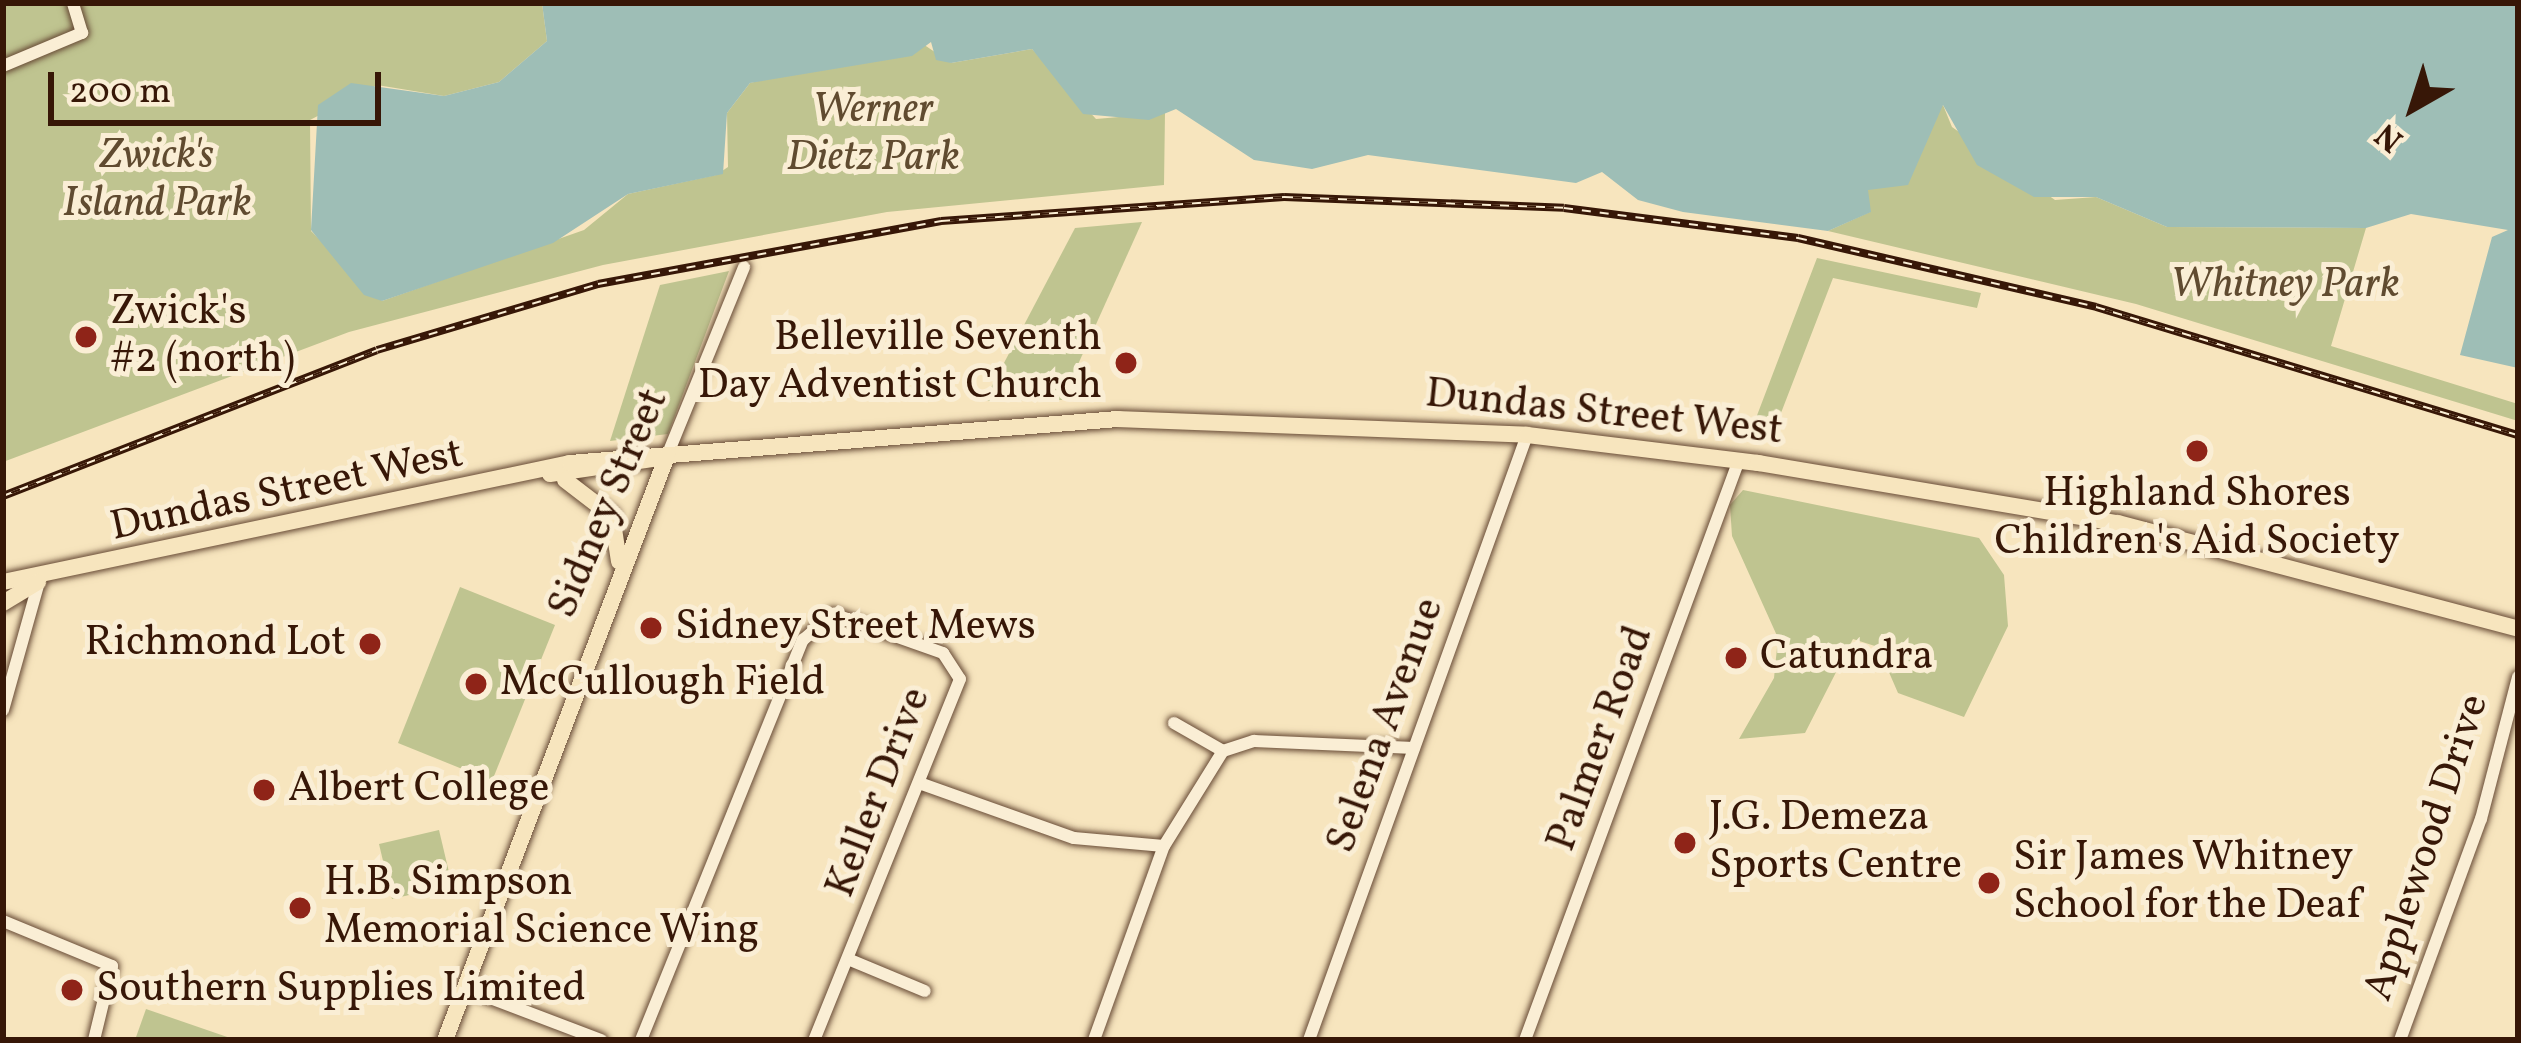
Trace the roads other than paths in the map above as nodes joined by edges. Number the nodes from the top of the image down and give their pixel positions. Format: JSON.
{"nodes":[{"id":1,"x":73,"y":3,"type":"edge"},
{"id":2,"x":3,"y":66,"type":"edge"},
{"id":3,"x":744,"y":267,"type":"dead end"},
{"id":4,"x":1527,"y":435,"type":"junction"},
{"id":5,"x":667,"y":456,"type":"junction"},
{"id":6,"x":1738,"y":460,"type":"junction"},
{"id":7,"x":557,"y":477,"type":"junction"},
{"id":8,"x":619,"y":568,"type":"junction"},
{"id":9,"x":3,"y":582,"type":"edge"},
{"id":10,"x":39,"y":582,"type":"junction"},
{"id":11,"x":3,"y":603,"type":"edge"},
{"id":12,"x":2518,"y":629,"type":"edge"},
{"id":13,"x":2518,"y":676,"type":"edge"},
{"id":14,"x":3,"y":710,"type":"edge"},
{"id":15,"x":1174,"y":723,"type":"dead end"},
{"id":16,"x":1414,"y":748,"type":"junction"},
{"id":17,"x":1223,"y":751,"type":"junction"},
{"id":18,"x":922,"y":784,"type":"junction"},
{"id":19,"x":1164,"y":846,"type":"junction"},
{"id":20,"x":3,"y":922,"type":"edge"},
{"id":21,"x":848,"y":959,"type":"junction"},
{"id":22,"x":464,"y":988,"type":"junction"},
{"id":23,"x":925,"y":991,"type":"dead end"},
{"id":24,"x":94,"y":1040,"type":"edge"},
{"id":25,"x":445,"y":1040,"type":"edge"},
{"id":26,"x":601,"y":1040,"type":"edge"},
{"id":27,"x":641,"y":1040,"type":"edge"},
{"id":28,"x":814,"y":1040,"type":"edge"},
{"id":29,"x":1094,"y":1040,"type":"edge"},
{"id":30,"x":1309,"y":1040,"type":"edge"},
{"id":31,"x":1525,"y":1040,"type":"edge"},
{"id":32,"x":2400,"y":1040,"type":"edge"}],
"edges":[{"from":1,"to":2,"type":"street"},
{"from":3,"to":5,"type":"street","name":"Sidney Street"},
{"from":4,"to":5,"type":"main road","name":"Dundas Street West"},
{"from":4,"to":6,"type":"main road","name":"Dundas Street West"},
{"from":4,"to":16,"type":"street","name":"Selena Avenue"},
{"from":5,"to":7,"type":"main road","name":"Dundas Street West"},
{"from":5,"to":8,"type":"main road","name":"Sidney Street"},
{"from":6,"to":12,"type":"main road","name":"Dundas Street West"},
{"from":6,"to":31,"type":"street","name":"Palmer Road"},
{"from":7,"to":8,"type":"main road"},
{"from":7,"to":10,"type":"main road","name":"Dundas Street West"},
{"from":8,"to":22,"type":"main road","name":"Sidney Street"},
{"from":9,"to":10,"type":"main road","name":"Dundas Street West"},
{"from":10,"to":11,"type":"main road","name":"Dundas Street West"},
{"from":10,"to":14,"type":"street"},
{"from":13,"to":32,"type":"street","name":"Applewood Drive"},
{"from":15,"to":17,"type":"street"},
{"from":16,"to":17,"type":"street"},
{"from":16,"to":30,"type":"street","name":"Selena Avenue"},
{"from":17,"to":19,"type":"street"},
{"from":18,"to":19,"type":"street"},
{"from":18,"to":21,"type":"street","name":"Keller Drive"},
{"from":18,"to":27,"type":"street","name":"Keller Drive"},
{"from":19,"to":29,"type":"street"},
{"from":20,"to":24,"type":"street"},
{"from":21,"to":23,"type":"street"},
{"from":21,"to":28,"type":"street","name":"Keller Drive"},
{"from":22,"to":25,"type":"main road","name":"Sidney Street"},
{"from":22,"to":26,"type":"street"}]}
